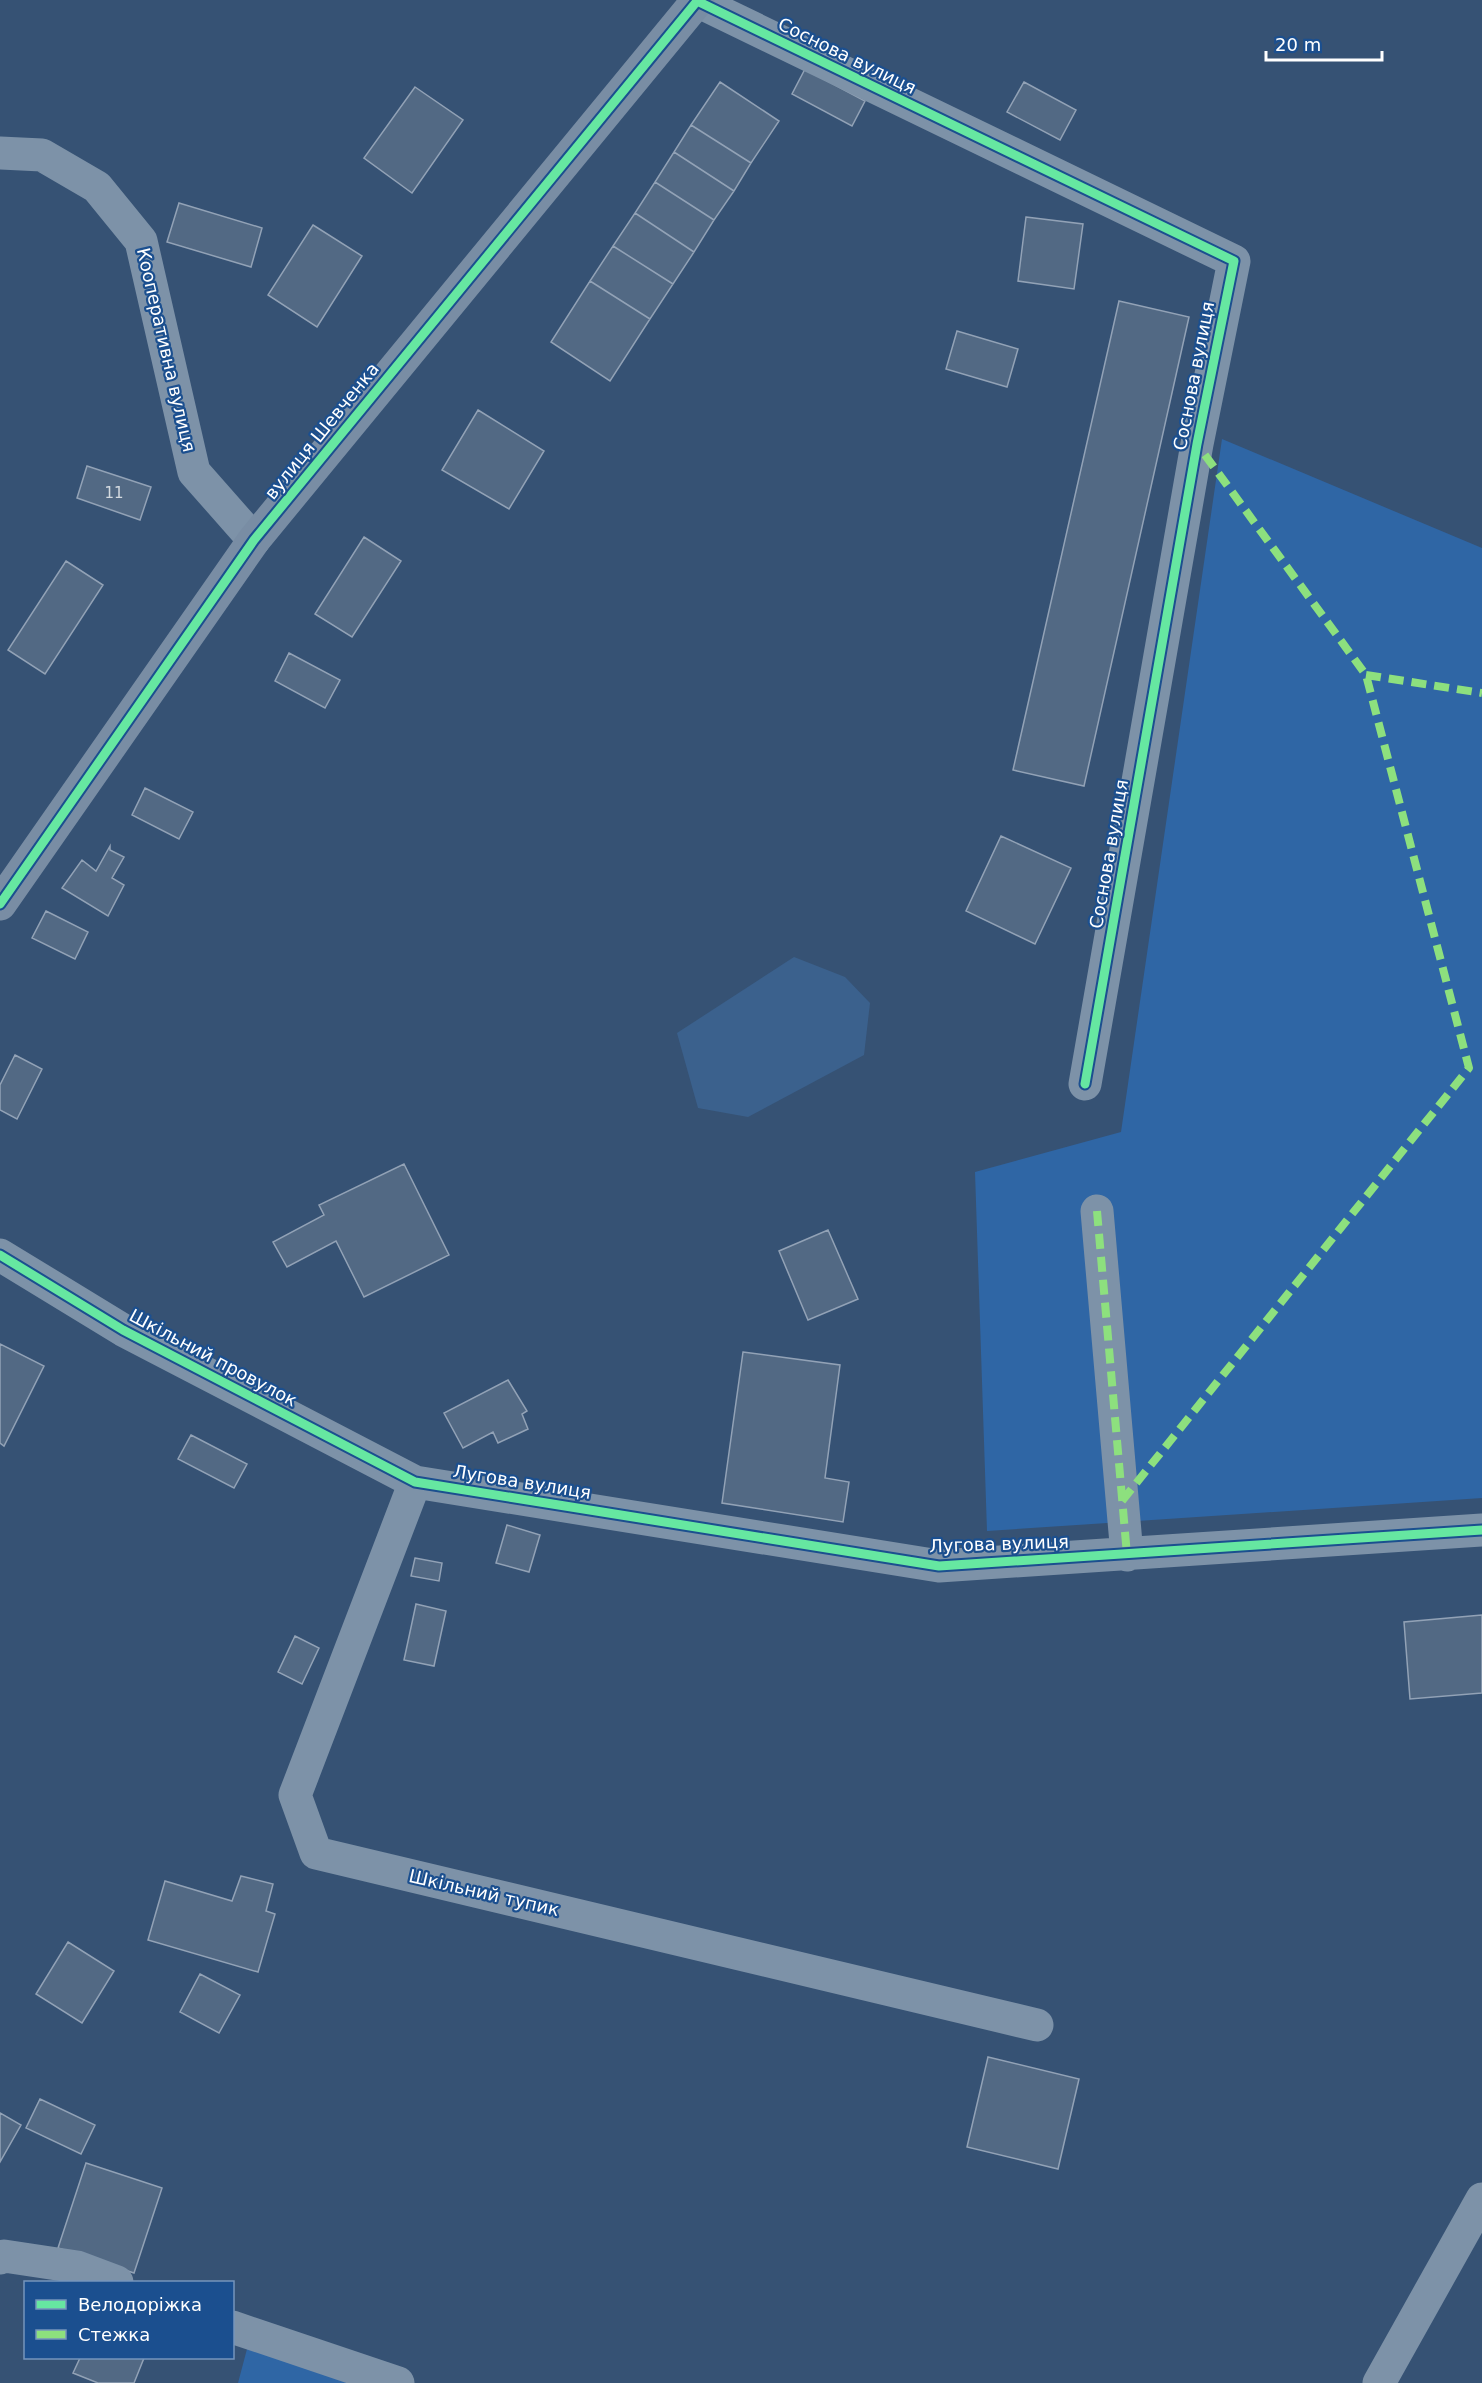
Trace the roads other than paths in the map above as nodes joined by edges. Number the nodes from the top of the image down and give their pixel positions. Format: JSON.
{"nodes":[{"id":1,"x":698,"y":1,"type":"edge"},
{"id":2,"x":0,"y":153,"type":"edge"},
{"id":3,"x":254,"y":540,"type":"junction"},
{"id":4,"x":0,"y":904,"type":"edge"},
{"id":5,"x":1085,"y":1084,"type":"dead end"},
{"id":6,"x":1097,"y":1211,"type":"dead end"},
{"id":7,"x":0,"y":1255,"type":"edge"},
{"id":8,"x":415,"y":1482,"type":"junction"},
{"id":9,"x":1482,"y":1530,"type":"edge"},
{"id":10,"x":1127,"y":1555,"type":"junction"},
{"id":11,"x":1037,"y":2025,"type":"dead end"},
{"id":12,"x":1482,"y":2199,"type":"edge"},
{"id":13,"x":0,"y":2258,"type":"edge"},
{"id":14,"x":112,"y":2281,"type":"edge"},
{"id":15,"x":234,"y":2328,"type":"edge"},
{"id":16,"x":398,"y":2383,"type":"edge"},
{"id":17,"x":1379,"y":2383,"type":"edge"}],
"edges":[{"from":1,"to":3,"type":"street","name":"вулиця Шевченка"},
{"from":1,"to":5,"type":"street","name":"Соснова вулиця"},
{"from":2,"to":3,"type":"street","name":"Кооперативна вулиця"},
{"from":3,"to":4,"type":"street","name":"вулиця Шевченка"},
{"from":6,"to":10,"type":"street"},
{"from":7,"to":8,"type":"street","name":"Шкільний провулок"},
{"from":8,"to":10,"type":"street","name":"Лугова вулиця"},
{"from":8,"to":11,"type":"street","name":"Шкільний тупик"},
{"from":9,"to":10,"type":"street","name":"Лугова вулиця"},
{"from":12,"to":17,"type":"street"},
{"from":13,"to":14,"type":"street"},
{"from":15,"to":16,"type":"street"}]}
